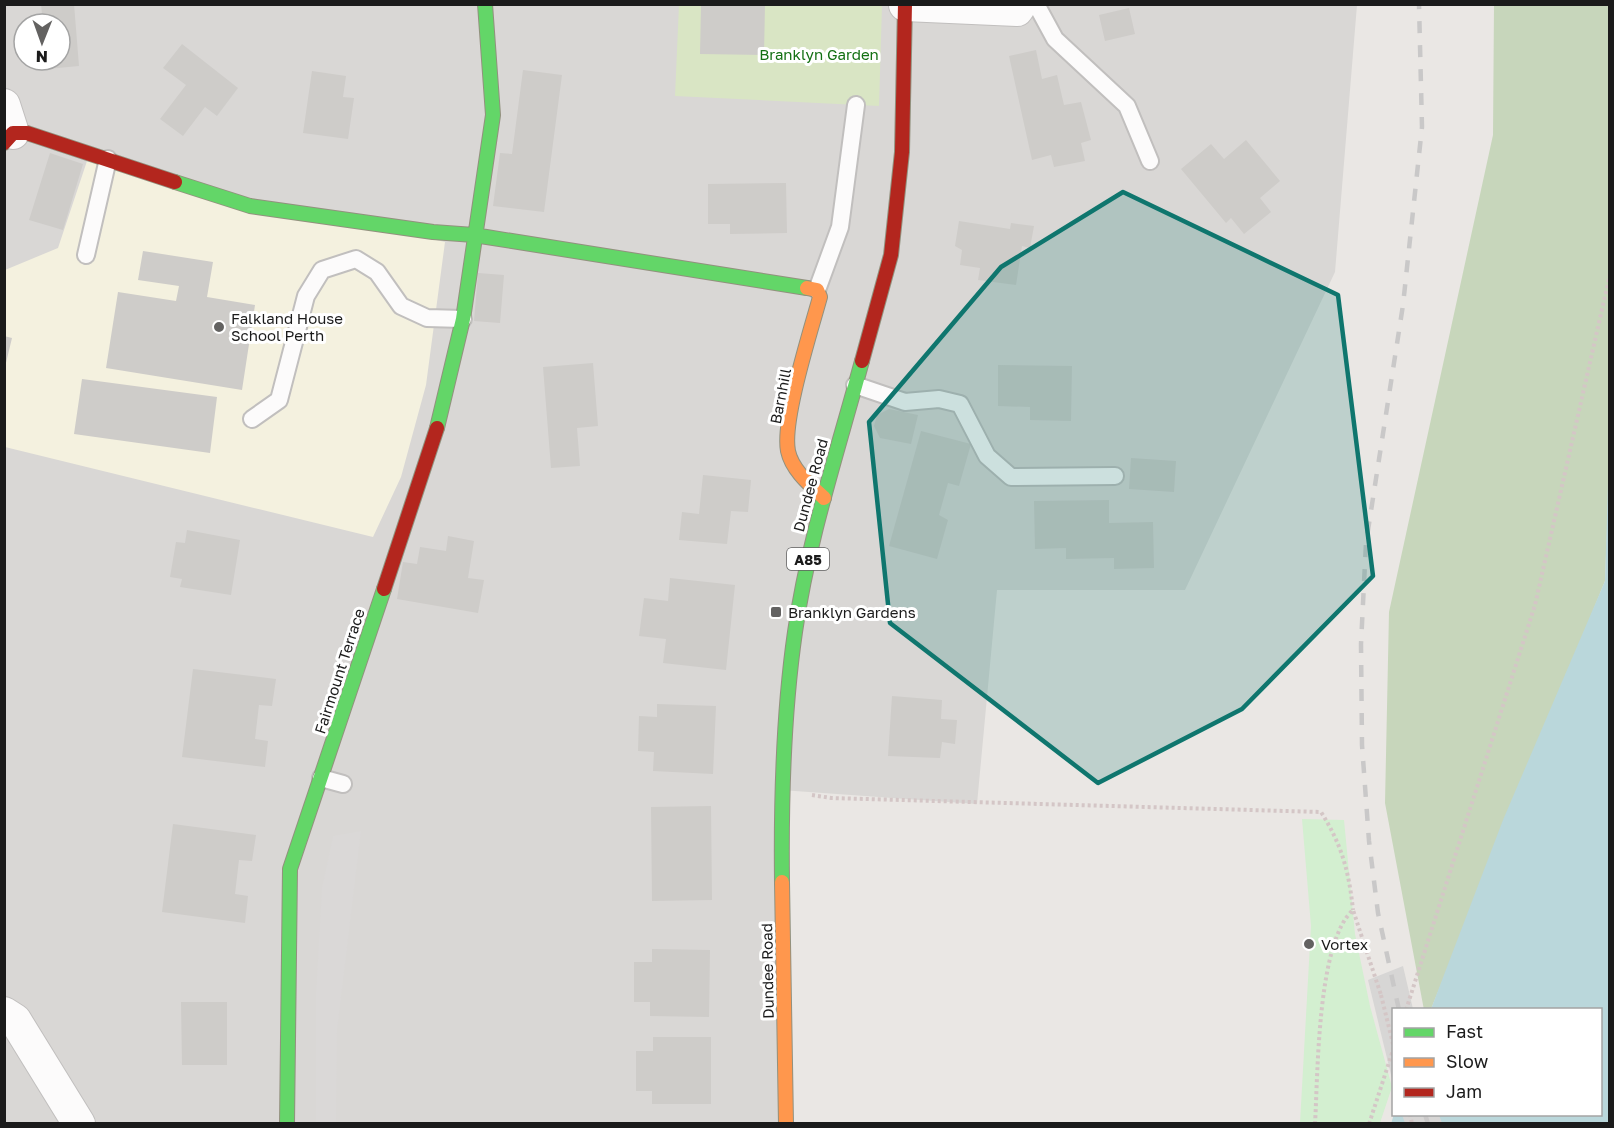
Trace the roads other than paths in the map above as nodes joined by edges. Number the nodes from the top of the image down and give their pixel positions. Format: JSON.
{"nodes":[{"id":1,"x":485,"y":4,"type":"edge"},
{"id":2,"x":1021,"y":4,"type":"edge"},
{"id":3,"x":1036,"y":4,"type":"edge"},
{"id":4,"x":905,"y":5,"type":"edge"},
{"id":5,"x":856,"y":105,"type":"dead end"},
{"id":6,"x":7,"y":127,"type":"edge"},
{"id":7,"x":108,"y":159,"type":"junction"},
{"id":8,"x":1150,"y":161,"type":"dead end"},
{"id":9,"x":474,"y":235,"type":"junction"},
{"id":10,"x":86,"y":255,"type":"dead end"},
{"id":11,"x":817,"y":290,"type":"junction"},
{"id":12,"x":463,"y":319,"type":"junction"},
{"id":13,"x":855,"y":385,"type":"junction"},
{"id":14,"x":252,"y":419,"type":"dead end"},
{"id":15,"x":1114,"y":476,"type":"dead end"},
{"id":16,"x":824,"y":498,"type":"junction"},
{"id":17,"x":321,"y":778,"type":"junction"},
{"id":18,"x":343,"y":784,"type":"dead end"},
{"id":19,"x":4,"y":1013,"type":"edge"},
{"id":20,"x":79,"y":1124,"type":"edge"},
{"id":21,"x":287,"y":1124,"type":"edge"},
{"id":22,"x":786,"y":1124,"type":"edge"}],
"edges":[{"from":1,"to":9,"type":"street","name":"Fairmount Terrace"},
{"from":2,"to":4,"type":"street"},
{"from":3,"to":8,"type":"lane"},
{"from":4,"to":13,"type":"street","name":"Dundee Road","number":"A85"},
{"from":5,"to":11,"type":"lane"},
{"from":6,"to":7,"type":"street"},
{"from":7,"to":9,"type":"street"},
{"from":7,"to":10,"type":"lane"},
{"from":9,"to":11,"type":"street"},
{"from":9,"to":12,"type":"street","name":"Fairmount Terrace"},
{"from":11,"to":16,"type":"street","name":"Barnhill"},
{"from":12,"to":14,"type":"lane"},
{"from":12,"to":17,"type":"street","name":"Fairmount Terrace"},
{"from":13,"to":15,"type":"lane"},
{"from":13,"to":16,"type":"street","name":"Dundee Road","number":"A85"},
{"from":16,"to":22,"type":"street","name":"Dundee Road","number":"A85"},
{"from":17,"to":18,"type":"lane"},
{"from":17,"to":21,"type":"street","name":"Fairmount Terrace"},
{"from":19,"to":20,"type":"street"}]}
